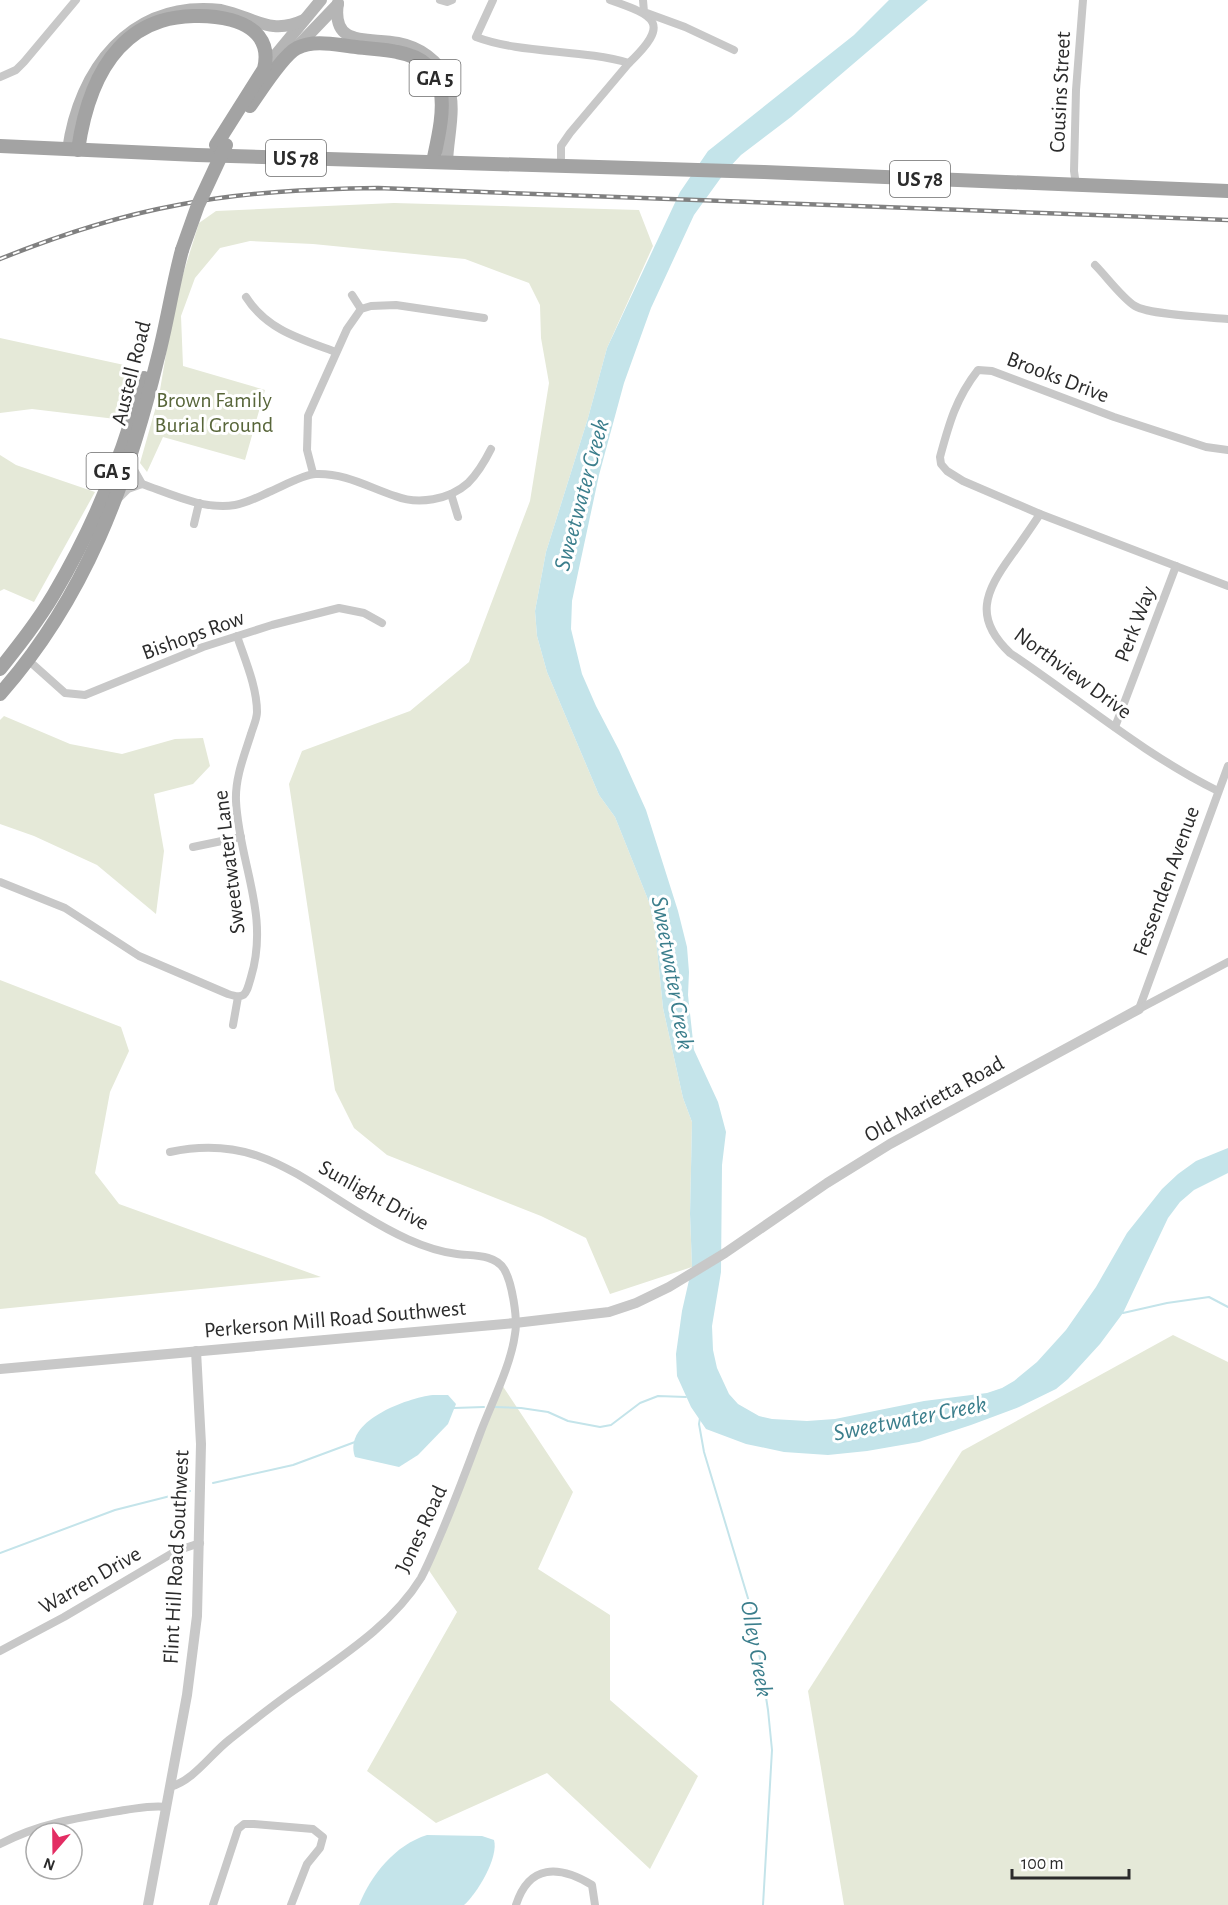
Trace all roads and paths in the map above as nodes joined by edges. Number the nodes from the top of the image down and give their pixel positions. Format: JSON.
{"nodes":[{"id":1,"x":76,"y":0,"type":"edge"},
{"id":2,"x":321,"y":0,"type":"edge"},
{"id":3,"x":440,"y":0,"type":"edge"},
{"id":4,"x":452,"y":0,"type":"edge"},
{"id":5,"x":493,"y":0,"type":"edge"},
{"id":6,"x":610,"y":0,"type":"edge"},
{"id":7,"x":643,"y":0,"type":"edge"},
{"id":8,"x":1083,"y":0,"type":"edge"},
{"id":9,"x":339,"y":2,"type":"edge"},
{"id":10,"x":644,"y":12,"type":"junction"},
{"id":11,"x":304,"y":20,"type":"junction"},
{"id":12,"x":295,"y":49,"type":"junction"},
{"id":13,"x":734,"y":50,"type":"dead end"},
{"id":14,"x":629,"y":63,"type":"junction"},
{"id":15,"x":264,"y":69,"type":"junction"},
{"id":16,"x":0,"y":77,"type":"edge"},
{"id":17,"x":235,"y":121,"type":"junction"},
{"id":18,"x":0,"y":146,"type":"edge"},
{"id":19,"x":73,"y":150,"type":"junction"},
{"id":20,"x":440,"y":162,"type":"junction"},
{"id":21,"x":561,"y":165,"type":"junction"},
{"id":22,"x":1076,"y":185,"type":"junction"},
{"id":23,"x":1228,"y":191,"type":"edge"},
{"id":24,"x":178,"y":250,"type":"junction"},
{"id":25,"x":1095,"y":265,"type":"dead end"},
{"id":26,"x":352,"y":295,"type":"dead end"},
{"id":27,"x":246,"y":297,"type":"dead end"},
{"id":28,"x":361,"y":309,"type":"junction"},
{"id":29,"x":484,"y":318,"type":"dead end"},
{"id":30,"x":1228,"y":319,"type":"edge"},
{"id":31,"x":336,"y":352,"type":"junction"},
{"id":32,"x":491,"y":449,"type":"dead end"},
{"id":33,"x":1228,"y":450,"type":"edge"},
{"id":34,"x":129,"y":460,"type":"junction"},
{"id":35,"x":313,"y":473,"type":"junction"},
{"id":36,"x":142,"y":484,"type":"junction"},
{"id":37,"x":451,"y":494,"type":"junction"},
{"id":38,"x":114,"y":502,"type":"junction"},
{"id":39,"x":199,"y":503,"type":"junction"},
{"id":40,"x":1041,"y":514,"type":"junction"},
{"id":41,"x":458,"y":517,"type":"dead end"},
{"id":42,"x":195,"y":524,"type":"dead end"},
{"id":43,"x":1176,"y":566,"type":"junction"},
{"id":44,"x":1228,"y":586,"type":"edge"},
{"id":45,"x":382,"y":623,"type":"dead end"},
{"id":46,"x":237,"y":636,"type":"junction"},
{"id":47,"x":28,"y":660,"type":"junction"},
{"id":48,"x":0,"y":669,"type":"edge"},
{"id":49,"x":0,"y":694,"type":"edge"},
{"id":50,"x":1115,"y":727,"type":"junction"},
{"id":51,"x":1228,"y":766,"type":"edge"},
{"id":52,"x":1218,"y":791,"type":"junction"},
{"id":53,"x":241,"y":837,"type":"junction"},
{"id":54,"x":193,"y":847,"type":"dead end"},
{"id":55,"x":0,"y":882,"type":"edge"},
{"id":56,"x":1228,"y":962,"type":"edge"},
{"id":57,"x":238,"y":997,"type":"junction"},
{"id":58,"x":1139,"y":1009,"type":"junction"},
{"id":59,"x":233,"y":1025,"type":"dead end"},
{"id":60,"x":170,"y":1152,"type":"dead end"},
{"id":61,"x":669,"y":1287,"type":"joint"},
{"id":62,"x":515,"y":1323,"type":"junction"},
{"id":63,"x":196,"y":1351,"type":"junction"},
{"id":64,"x":0,"y":1369,"type":"edge"},
{"id":65,"x":200,"y":1543,"type":"junction"},
{"id":66,"x":0,"y":1651,"type":"edge"},
{"id":67,"x":170,"y":1787,"type":"junction"},
{"id":68,"x":167,"y":1807,"type":"junction"},
{"id":69,"x":0,"y":1844,"type":"edge"},
{"id":70,"x":148,"y":1905,"type":"edge"},
{"id":71,"x":213,"y":1905,"type":"edge"},
{"id":72,"x":291,"y":1905,"type":"edge"},
{"id":73,"x":516,"y":1905,"type":"edge"},
{"id":74,"x":595,"y":1905,"type":"edge"}],
"edges":[{"from":1,"to":16,"type":"street"},
{"from":2,"to":11,"type":"main road"},
{"from":3,"to":4,"type":"street"},
{"from":5,"to":14,"type":"street"},
{"from":6,"to":10,"type":"street"},
{"from":7,"to":10,"type":"street"},
{"from":8,"to":22,"type":"street","name":"Cousins Street"},
{"from":9,"to":12,"type":"main road"},
{"from":9,"to":20,"type":"main road"},
{"from":10,"to":13,"type":"street"},
{"from":10,"to":14,"type":"street"},
{"from":11,"to":15,"type":"main road"},
{"from":11,"to":19,"type":"main road"},
{"from":12,"to":17,"type":"main road","number":"GA 5"},
{"from":12,"to":20,"type":"main road","number":"GA 5"},
{"from":14,"to":21,"type":"street"},
{"from":15,"to":17,"type":"main road","number":"GA 5"},
{"from":15,"to":19,"type":"main road"},
{"from":17,"to":24,"type":"main road","name":"Austell Road","number":"GA 5"},
{"from":18,"to":19,"type":"main road","number":"US 78"},
{"from":19,"to":20,"type":"main road","number":"US 78"},
{"from":20,"to":21,"type":"main road","number":"US 78"},
{"from":21,"to":22,"type":"main road","number":"US 78"},
{"from":22,"to":23,"type":"main road","number":"US 78"},
{"from":24,"to":34,"type":"main road","name":"Austell Road","number":"GA 5"},
{"from":24,"to":48,"type":"main road","name":"Austell Road","number":"GA 5"},
{"from":25,"to":30,"type":"street"},
{"from":26,"to":28,"type":"street"},
{"from":27,"to":31,"type":"street"},
{"from":28,"to":29,"type":"street"},
{"from":28,"to":31,"type":"street"},
{"from":31,"to":35,"type":"street"},
{"from":32,"to":37,"type":"street"},
{"from":33,"to":40,"type":"street","name":"Brooks Drive"},
{"from":34,"to":36,"type":"street"},
{"from":34,"to":38,"type":"main road","name":"Austell Road","number":"GA 5"},
{"from":35,"to":37,"type":"street"},
{"from":35,"to":39,"type":"street"},
{"from":36,"to":38,"type":"street"},
{"from":36,"to":39,"type":"street"},
{"from":37,"to":41,"type":"street"},
{"from":38,"to":47,"type":"main road","name":"Austell Road","number":"GA 5"},
{"from":39,"to":42,"type":"street"},
{"from":40,"to":43,"type":"street"},
{"from":40,"to":50,"type":"street","name":"Northview Drive"},
{"from":43,"to":44,"type":"street"},
{"from":43,"to":50,"type":"street","name":"Perk Way"},
{"from":45,"to":46,"type":"street","name":"Bishops Row"},
{"from":46,"to":47,"type":"street","name":"Bishops Row"},
{"from":46,"to":53,"type":"street","name":"Sweetwater Lane"},
{"from":47,"to":49,"type":"main road","name":"Austell Road","number":"GA 5"},
{"from":50,"to":52,"type":"street","name":"Northview Drive"},
{"from":51,"to":52,"type":"street","name":"Fessenden Avenue"},
{"from":52,"to":58,"type":"street","name":"Fessenden Avenue"},
{"from":53,"to":54,"type":"street"},
{"from":53,"to":57,"type":"street","name":"Sweetwater Lane"},
{"from":55,"to":57,"type":"street"},
{"from":56,"to":58,"type":"street","name":"Old Marietta Road"},
{"from":57,"to":59,"type":"street","name":"Sweetwater Lane"},
{"from":58,"to":61,"type":"street","name":"Old Marietta Road"},
{"from":60,"to":62,"type":"street","name":"Sunlight Drive"},
{"from":61,"to":62,"type":"street","name":"Perkerson Mill Road Southwest"},
{"from":62,"to":63,"type":"street","name":"Perkerson Mill Road Southwest"},
{"from":62,"to":67,"type":"street","name":"Jones Road"},
{"from":63,"to":64,"type":"street","name":"Perkerson Mill Road Southwest"},
{"from":63,"to":65,"type":"street","name":"Flint Hill Road Southwest"},
{"from":65,"to":66,"type":"street","name":"Warren Drive"},
{"from":65,"to":67,"type":"street","name":"Flint Hill Road Southwest"},
{"from":67,"to":68,"type":"street","name":"Flint Hill Road Southwest"},
{"from":68,"to":69,"type":"street"},
{"from":68,"to":70,"type":"street","name":"Flint Hill Road Southwest"},
{"from":71,"to":72,"type":"street"},
{"from":73,"to":74,"type":"street"}]}
